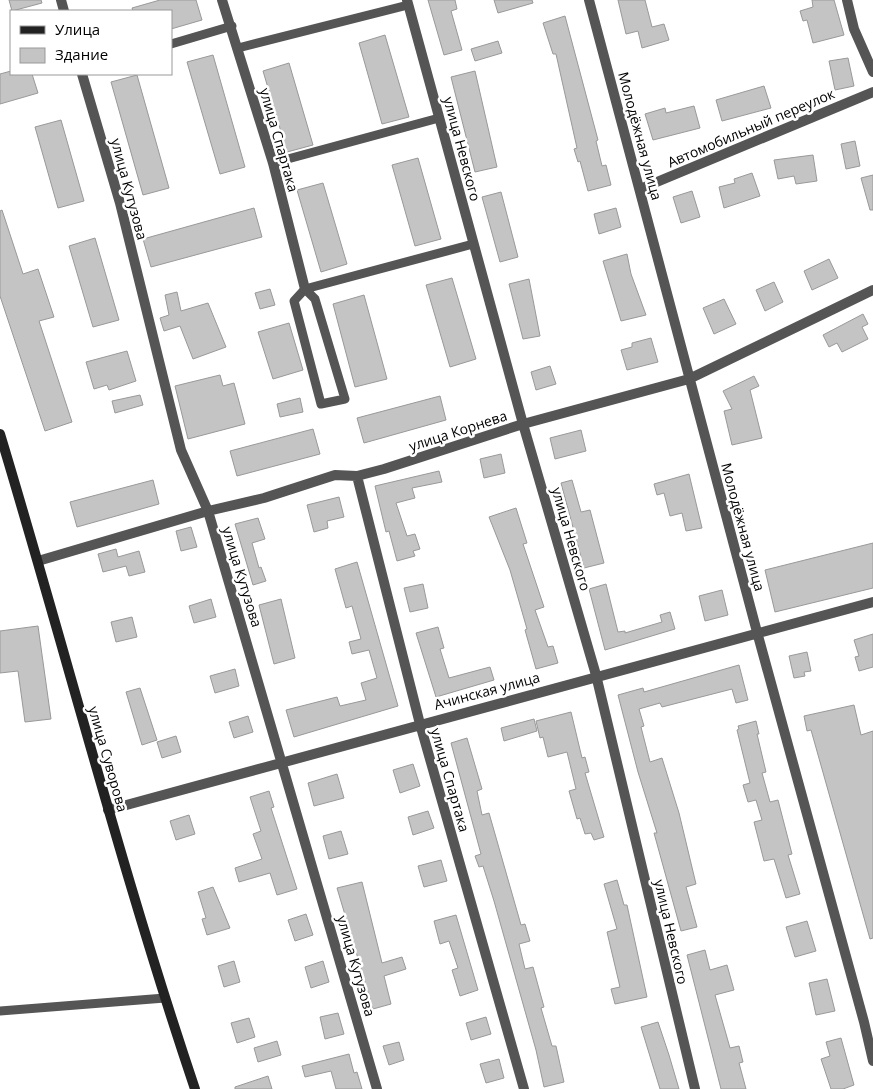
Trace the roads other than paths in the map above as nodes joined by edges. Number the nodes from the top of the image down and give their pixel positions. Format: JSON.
{"nodes":[{"id":1,"x":222,"y":0,"type":"edge"},
{"id":2,"x":589,"y":0,"type":"edge"},
{"id":3,"x":847,"y":0,"type":"edge"},
{"id":4,"x":408,"y":2,"type":"edge"},
{"id":5,"x":232,"y":26,"type":"junction"},
{"id":6,"x":172,"y":44,"type":"edge"},
{"id":7,"x":238,"y":48,"type":"junction"},
{"id":8,"x":873,"y":72,"type":"edge"},
{"id":9,"x":82,"y":75,"type":"edge"},
{"id":10,"x":873,"y":92,"type":"edge"},
{"id":11,"x":439,"y":118,"type":"junction"},
{"id":12,"x":272,"y":163,"type":"junction"},
{"id":13,"x":640,"y":189,"type":"junction"},
{"id":14,"x":473,"y":244,"type":"junction"},
{"id":15,"x":306,"y":289,"type":"junction"},
{"id":16,"x":873,"y":290,"type":"edge"},
{"id":17,"x":690,"y":379,"type":"junction"},
{"id":18,"x":523,"y":424,"type":"junction"},
{"id":19,"x":0,"y":434,"type":"edge"},
{"id":20,"x":357,"y":476,"type":"junction"},
{"id":21,"x":208,"y":511,"type":"junction"},
{"id":22,"x":38,"y":561,"type":"junction"},
{"id":23,"x":873,"y":602,"type":"edge"},
{"id":24,"x":757,"y":632,"type":"junction"},
{"id":25,"x":596,"y":675,"type":"junction"},
{"id":26,"x":420,"y":724,"type":"junction"},
{"id":27,"x":283,"y":761,"type":"junction"},
{"id":28,"x":108,"y":810,"type":"junction"},
{"id":29,"x":165,"y":998,"type":"junction"},
{"id":30,"x":0,"y":1011,"type":"edge"},
{"id":31,"x":873,"y":1061,"type":"edge"},
{"id":32,"x":196,"y":1089,"type":"edge"},
{"id":33,"x":377,"y":1089,"type":"edge"},
{"id":34,"x":524,"y":1089,"type":"edge"},
{"id":35,"x":695,"y":1089,"type":"edge"}],
"edges":[{"from":1,"to":5,"type":"street","name":"улица Спартака"},
{"from":2,"to":13,"type":"street","name":"Молодёжная улица"},
{"from":3,"to":8,"type":"street"},
{"from":4,"to":7,"type":"lane"},
{"from":4,"to":11,"type":"street","name":"улица Невского"},
{"from":5,"to":6,"type":"lane"},
{"from":5,"to":7,"type":"street","name":"улица Спартака"},
{"from":7,"to":12,"type":"street","name":"улица Спартака"},
{"from":9,"to":21,"type":"street","name":"улица Кутузова"},
{"from":10,"to":13,"type":"street","name":"Автомобильный переулок"},
{"from":11,"to":12,"type":"lane"},
{"from":11,"to":14,"type":"street","name":"улица Невского"},
{"from":12,"to":15,"type":"street","name":"улица Спартака"},
{"from":13,"to":17,"type":"street","name":"Молодёжная улица"},
{"from":14,"to":15,"type":"lane"},
{"from":14,"to":18,"type":"street","name":"улица Невского"},
{"from":15,"to":15,"type":"lane"},
{"from":16,"to":17,"type":"street","name":"улица Корнева"},
{"from":17,"to":18,"type":"street","name":"улица Корнева"},
{"from":17,"to":24,"type":"street","name":"Молодёжная улица"},
{"from":18,"to":20,"type":"street","name":"улица Корнева"},
{"from":18,"to":25,"type":"street","name":"улица Невского"},
{"from":19,"to":22,"type":"street","name":"улица Суворова"},
{"from":20,"to":21,"type":"street","name":"улица Корнева"},
{"from":20,"to":26,"type":"street","name":"улица Спартака"},
{"from":21,"to":22,"type":"street","name":"улица Корнева"},
{"from":21,"to":27,"type":"street","name":"улица Кутузова"},
{"from":22,"to":28,"type":"street","name":"улица Суворова"},
{"from":23,"to":24,"type":"street","name":"Ачинская улица"},
{"from":24,"to":25,"type":"street","name":"Ачинская улица"},
{"from":24,"to":31,"type":"street","name":"Молодёжная улица"},
{"from":25,"to":26,"type":"street","name":"Ачинская улица"},
{"from":25,"to":35,"type":"street","name":"улица Невского"},
{"from":26,"to":27,"type":"street","name":"Ачинская улица"},
{"from":26,"to":34,"type":"street","name":"улица Спартака"},
{"from":27,"to":28,"type":"street","name":"Ачинская улица"},
{"from":27,"to":33,"type":"street","name":"улица Кутузова"},
{"from":28,"to":29,"type":"street","name":"улица Суворова"},
{"from":29,"to":30,"type":"lane"},
{"from":29,"to":32,"type":"street","name":"улица Суворова"}]}
